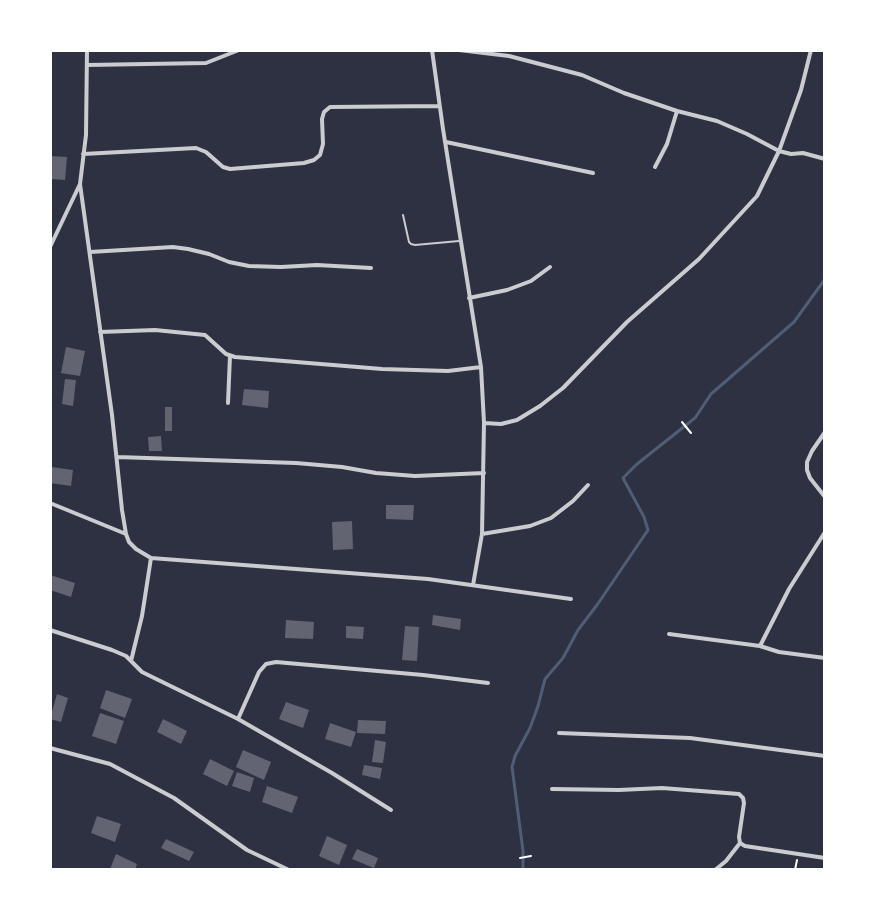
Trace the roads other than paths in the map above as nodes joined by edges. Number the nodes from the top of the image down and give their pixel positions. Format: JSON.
{"nodes":[{"id":1,"x":87,"y":50,"type":"edge"},
{"id":2,"x":239,"y":50,"type":"edge"},
{"id":3,"x":432,"y":50,"type":"edge"},
{"id":4,"x":459,"y":50,"type":"edge"},
{"id":5,"x":811,"y":50,"type":"edge"},
{"id":6,"x":87,"y":65,"type":"junction"},
{"id":7,"x":439,"y":106,"type":"junction"},
{"id":8,"x":677,"y":111,"type":"junction"},
{"id":9,"x":445,"y":142,"type":"junction"},
{"id":10,"x":779,"y":151,"type":"junction"},
{"id":11,"x":83,"y":154,"type":"junction"},
{"id":12,"x":825,"y":159,"type":"edge"},
{"id":13,"x":655,"y":167,"type":"dead end"},
{"id":14,"x":593,"y":173,"type":"dead end"},
{"id":15,"x":80,"y":184,"type":"junction"},
{"id":16,"x":403,"y":215,"type":"dead end"},
{"id":17,"x":460,"y":241,"type":"junction"},
{"id":18,"x":50,"y":247,"type":"edge"},
{"id":19,"x":90,"y":252,"type":"junction"},
{"id":20,"x":550,"y":267,"type":"dead end"},
{"id":21,"x":371,"y":268,"type":"dead end"},
{"id":22,"x":469,"y":298,"type":"junction"},
{"id":23,"x":99,"y":333,"type":"junction"},
{"id":24,"x":230,"y":356,"type":"junction"},
{"id":25,"x":481,"y":367,"type":"junction"},
{"id":26,"x":228,"y":403,"type":"dead end"},
{"id":27,"x":484,"y":423,"type":"junction"},
{"id":28,"x":825,"y":432,"type":"edge"},
{"id":29,"x":117,"y":457,"type":"junction"},
{"id":30,"x":484,"y":473,"type":"junction"},
{"id":31,"x":588,"y":485,"type":"dead end"},
{"id":32,"x":825,"y":497,"type":"edge"},
{"id":33,"x":50,"y":503,"type":"edge"},
{"id":34,"x":825,"y":532,"type":"edge"},
{"id":35,"x":126,"y":534,"type":"junction"},
{"id":36,"x":482,"y":534,"type":"junction"},
{"id":37,"x":151,"y":558,"type":"junction"},
{"id":38,"x":473,"y":585,"type":"junction"},
{"id":39,"x":571,"y":599,"type":"dead end"},
{"id":40,"x":50,"y":630,"type":"edge"},
{"id":41,"x":669,"y":634,"type":"dead end"},
{"id":42,"x":760,"y":646,"type":"junction"},
{"id":43,"x":825,"y":658,"type":"edge"},
{"id":44,"x":131,"y":661,"type":"junction"},
{"id":45,"x":488,"y":683,"type":"dead end"},
{"id":46,"x":238,"y":719,"type":"junction"},
{"id":47,"x":559,"y":733,"type":"dead end"},
{"id":48,"x":50,"y":748,"type":"edge"},
{"id":49,"x":825,"y":756,"type":"edge"},
{"id":50,"x":552,"y":789,"type":"dead end"},
{"id":51,"x":391,"y":810,"type":"dead end"},
{"id":52,"x":740,"y":843,"type":"junction"},
{"id":53,"x":825,"y":858,"type":"edge"},
{"id":54,"x":289,"y":870,"type":"edge"},
{"id":55,"x":715,"y":870,"type":"edge"}],
"edges":[{"from":1,"to":6,"type":"street"},
{"from":2,"to":6,"type":"street"},
{"from":3,"to":7,"type":"street"},
{"from":4,"to":8,"type":"street"},
{"from":5,"to":10,"type":"street"},
{"from":6,"to":11,"type":"street"},
{"from":7,"to":9,"type":"street"},
{"from":7,"to":11,"type":"street"},
{"from":8,"to":10,"type":"street"},
{"from":8,"to":13,"type":"street"},
{"from":9,"to":14,"type":"street"},
{"from":9,"to":17,"type":"street"},
{"from":10,"to":12,"type":"street"},
{"from":10,"to":27,"type":"street"},
{"from":11,"to":15,"type":"street"},
{"from":15,"to":18,"type":"street"},
{"from":15,"to":19,"type":"street"},
{"from":16,"to":17,"type":"lane"},
{"from":17,"to":22,"type":"street"},
{"from":19,"to":21,"type":"street"},
{"from":19,"to":23,"type":"street"},
{"from":20,"to":22,"type":"street"},
{"from":22,"to":25,"type":"street"},
{"from":23,"to":24,"type":"street"},
{"from":23,"to":29,"type":"street"},
{"from":24,"to":25,"type":"street"},
{"from":24,"to":26,"type":"street"},
{"from":25,"to":27,"type":"street"},
{"from":27,"to":30,"type":"street"},
{"from":28,"to":32,"type":"street"},
{"from":29,"to":30,"type":"street"},
{"from":29,"to":35,"type":"street"},
{"from":30,"to":36,"type":"street"},
{"from":31,"to":36,"type":"street"},
{"from":33,"to":35,"type":"street"},
{"from":34,"to":42,"type":"street"},
{"from":35,"to":37,"type":"street"},
{"from":36,"to":38,"type":"street"},
{"from":37,"to":38,"type":"street"},
{"from":37,"to":44,"type":"street"},
{"from":38,"to":39,"type":"street"},
{"from":40,"to":44,"type":"street"},
{"from":41,"to":42,"type":"street"},
{"from":42,"to":43,"type":"street"},
{"from":44,"to":46,"type":"street"},
{"from":45,"to":46,"type":"street"},
{"from":46,"to":51,"type":"street"},
{"from":47,"to":49,"type":"street"},
{"from":48,"to":54,"type":"street"},
{"from":50,"to":52,"type":"street"},
{"from":52,"to":53,"type":"street"},
{"from":52,"to":55,"type":"street"}]}
